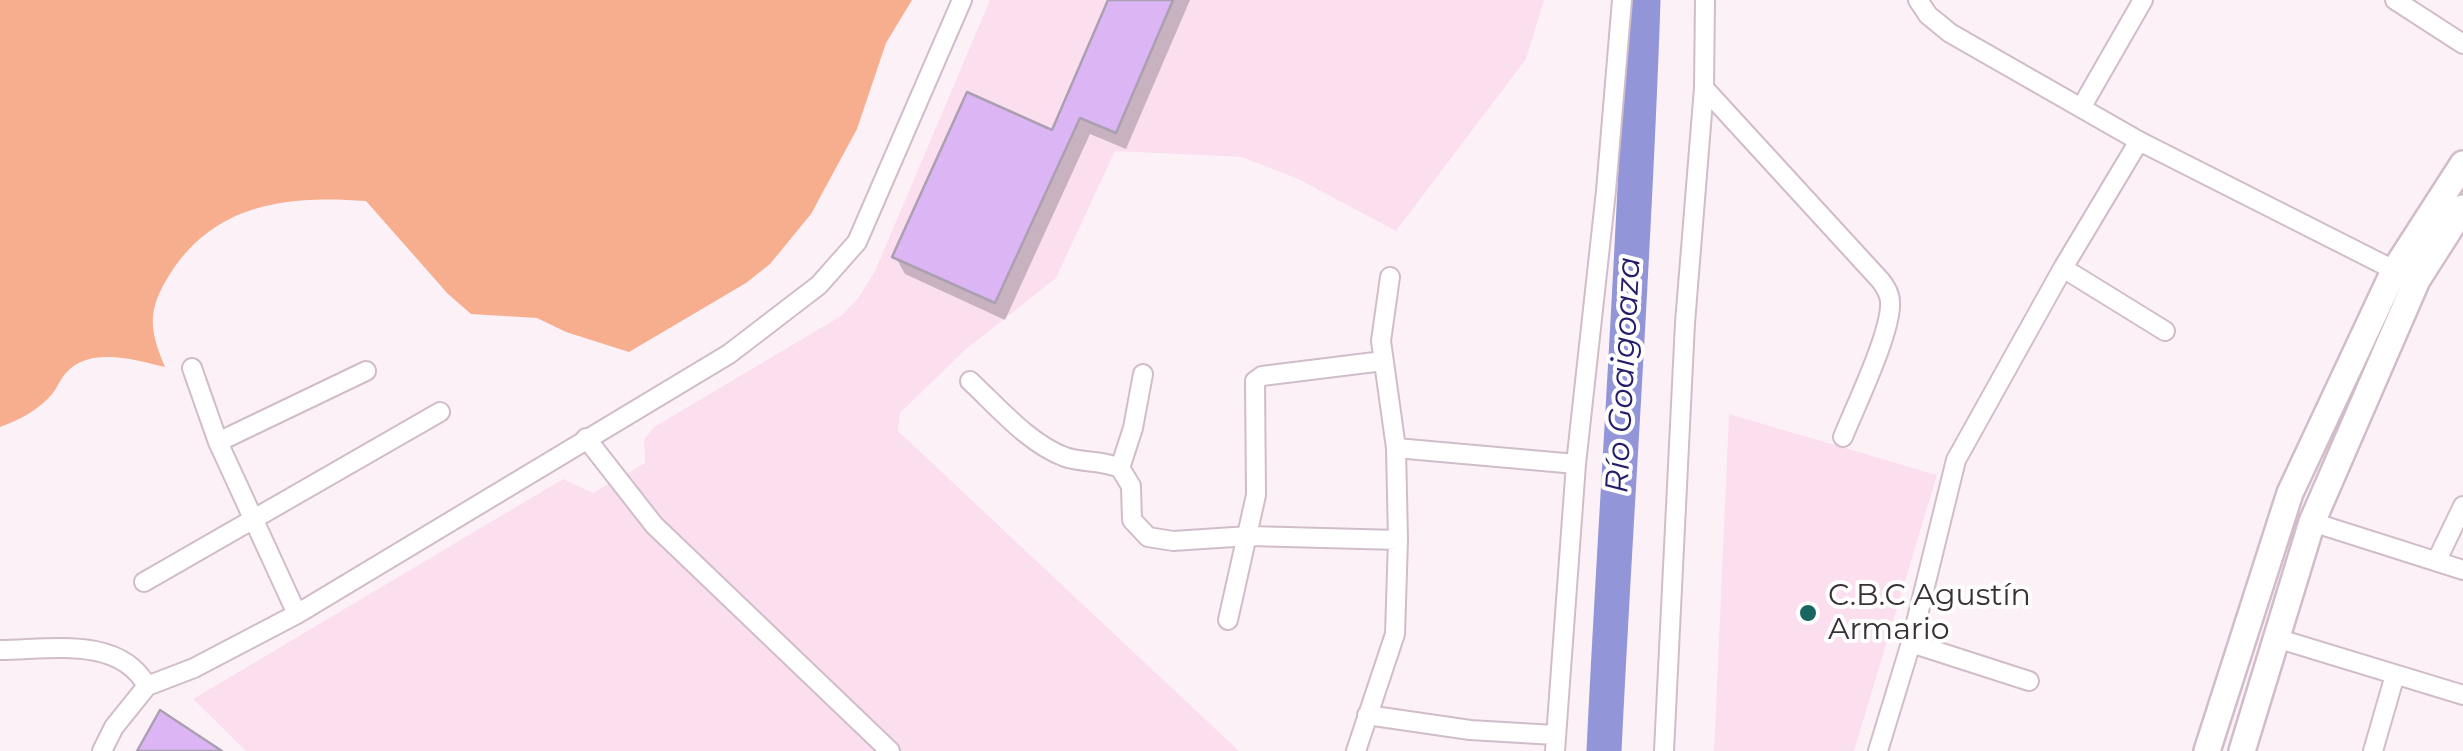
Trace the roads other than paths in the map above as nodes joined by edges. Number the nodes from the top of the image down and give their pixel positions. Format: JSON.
{"nodes":[{"id":1,"x":962,"y":0,"type":"edge"},
{"id":2,"x":1622,"y":0,"type":"edge"},
{"id":3,"x":1705,"y":0,"type":"edge"},
{"id":4,"x":1918,"y":0,"type":"edge"},
{"id":5,"x":2143,"y":0,"type":"edge"},
{"id":6,"x":2394,"y":0,"type":"edge"},
{"id":7,"x":2463,"y":44,"type":"edge"},
{"id":8,"x":1704,"y":88,"type":"junction"},
{"id":9,"x":2081,"y":108,"type":"junction"},
{"id":10,"x":2138,"y":142,"type":"junction"},
{"id":11,"x":2463,"y":164,"type":"edge"},
{"id":12,"x":2463,"y":208,"type":"edge"},
{"id":13,"x":2063,"y":268,"type":"junction"},
{"id":14,"x":2405,"y":276,"type":"junction"},
{"id":15,"x":1390,"y":277,"type":"dead end"},
{"id":16,"x":2166,"y":331,"type":"dead end"},
{"id":17,"x":1383,"y":361,"type":"junction"},
{"id":18,"x":192,"y":368,"type":"dead end"},
{"id":19,"x":366,"y":370,"type":"dead end"},
{"id":20,"x":1143,"y":374,"type":"dead end"},
{"id":21,"x":970,"y":380,"type":"dead end"},
{"id":22,"x":440,"y":412,"type":"dead end"},
{"id":23,"x":1843,"y":436,"type":"dead end"},
{"id":24,"x":586,"y":438,"type":"junction"},
{"id":25,"x":218,"y":442,"type":"junction"},
{"id":26,"x":1396,"y":448,"type":"junction"},
{"id":27,"x":1576,"y":464,"type":"junction"},
{"id":28,"x":1120,"y":468,"type":"junction"},
{"id":29,"x":2463,"y":506,"type":"edge"},
{"id":30,"x":254,"y":522,"type":"junction"},
{"id":31,"x":2312,"y":522,"type":"junction"},
{"id":32,"x":1248,"y":536,"type":"junction"},
{"id":33,"x":1398,"y":540,"type":"junction"},
{"id":34,"x":2438,"y":560,"type":"junction"},
{"id":35,"x":2463,"y":570,"type":"edge"},
{"id":36,"x":144,"y":582,"type":"dead end"},
{"id":37,"x":296,"y":614,"type":"junction"},
{"id":38,"x":1228,"y":620,"type":"dead end"},
{"id":39,"x":2276,"y":638,"type":"junction"},
{"id":40,"x":1912,"y":643,"type":"junction"},
{"id":41,"x":0,"y":650,"type":"edge"},
{"id":42,"x":2395,"y":675,"type":"junction"},
{"id":43,"x":2029,"y":682,"type":"dead end"},
{"id":44,"x":147,"y":686,"type":"junction"},
{"id":45,"x":2463,"y":696,"type":"edge"},
{"id":46,"x":1367,"y":716,"type":"junction"},
{"id":47,"x":1555,"y":743,"type":"edge"},
{"id":48,"x":102,"y":751,"type":"edge"},
{"id":49,"x":890,"y":751,"type":"edge"},
{"id":50,"x":1356,"y":751,"type":"edge"},
{"id":51,"x":1664,"y":751,"type":"edge"},
{"id":52,"x":1878,"y":751,"type":"edge"},
{"id":53,"x":2207,"y":751,"type":"edge"},
{"id":54,"x":2242,"y":751,"type":"edge"},
{"id":55,"x":2373,"y":751,"type":"edge"}],
"edges":[{"from":1,"to":24,"type":"street"},
{"from":2,"to":27,"type":"street"},
{"from":3,"to":8,"type":"street"},
{"from":4,"to":9,"type":"street"},
{"from":5,"to":9,"type":"street"},
{"from":6,"to":7,"type":"street"},
{"from":8,"to":23,"type":"street"},
{"from":8,"to":51,"type":"street"},
{"from":9,"to":10,"type":"street"},
{"from":10,"to":13,"type":"street"},
{"from":10,"to":14,"type":"street"},
{"from":11,"to":14,"type":"main road"},
{"from":12,"to":14,"type":"main road"},
{"from":13,"to":16,"type":"street"},
{"from":13,"to":40,"type":"street"},
{"from":14,"to":31,"type":"main road"},
{"from":14,"to":53,"type":"main road"},
{"from":15,"to":17,"type":"street"},
{"from":17,"to":26,"type":"street"},
{"from":17,"to":32,"type":"street"},
{"from":18,"to":25,"type":"street"},
{"from":19,"to":25,"type":"street"},
{"from":20,"to":28,"type":"street"},
{"from":21,"to":28,"type":"street"},
{"from":22,"to":30,"type":"street"},
{"from":24,"to":37,"type":"street"},
{"from":24,"to":49,"type":"street"},
{"from":25,"to":30,"type":"street"},
{"from":26,"to":27,"type":"street"},
{"from":26,"to":33,"type":"street"},
{"from":27,"to":47,"type":"street"},
{"from":28,"to":32,"type":"street"},
{"from":29,"to":34,"type":"street"},
{"from":30,"to":36,"type":"street"},
{"from":30,"to":37,"type":"street"},
{"from":31,"to":34,"type":"street"},
{"from":31,"to":39,"type":"main road"},
{"from":32,"to":33,"type":"street"},
{"from":32,"to":38,"type":"street"},
{"from":33,"to":46,"type":"street"},
{"from":34,"to":35,"type":"street"},
{"from":37,"to":44,"type":"street"},
{"from":39,"to":42,"type":"street"},
{"from":39,"to":54,"type":"main road"},
{"from":40,"to":43,"type":"street"},
{"from":40,"to":52,"type":"street"},
{"from":41,"to":44,"type":"street"},
{"from":42,"to":45,"type":"street"},
{"from":42,"to":55,"type":"street"},
{"from":44,"to":48,"type":"street"},
{"from":46,"to":47,"type":"street"},
{"from":46,"to":50,"type":"street"}]}
